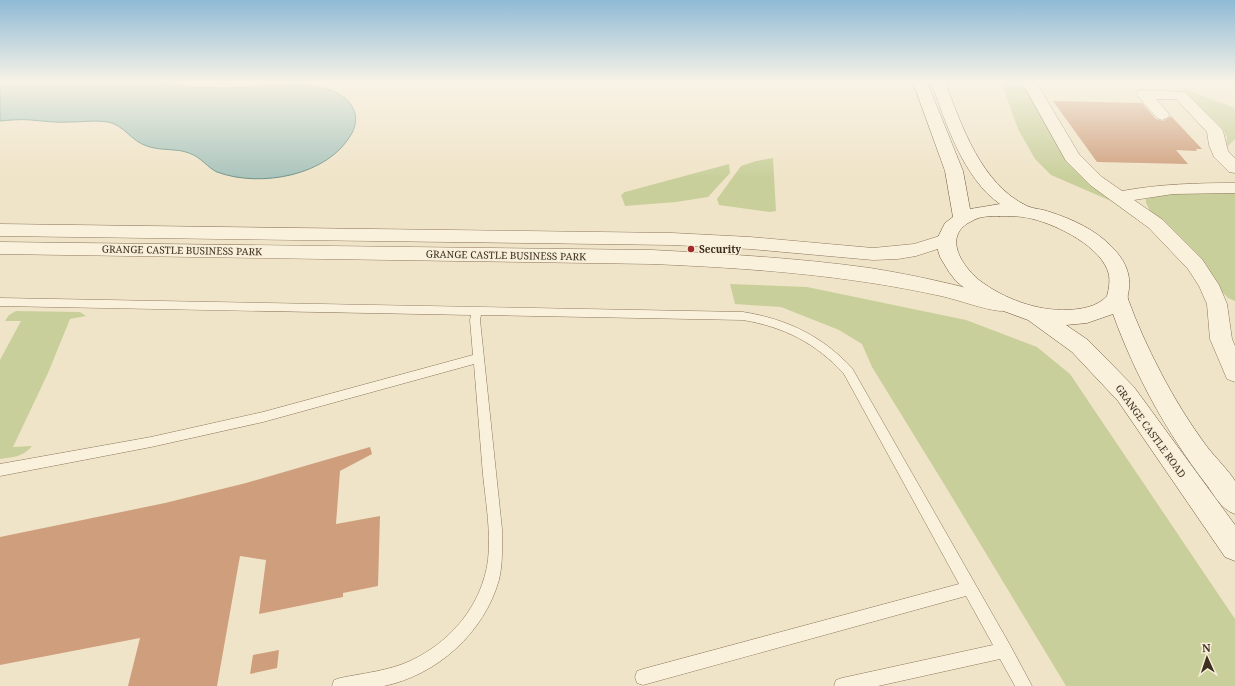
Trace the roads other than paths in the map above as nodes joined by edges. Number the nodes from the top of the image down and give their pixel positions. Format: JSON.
{"nodes":[{"id":1,"x":932,"y":114,"type":"edge"},
{"id":2,"x":949,"y":114,"type":"edge"},
{"id":3,"x":1047,"y":114,"type":"edge"},
{"id":4,"x":1199,"y":114,"type":"edge"},
{"id":5,"x":1235,"y":168,"type":"edge"},
{"id":6,"x":1235,"y":188,"type":"edge"},
{"id":7,"x":1120,"y":197,"type":"junction"},
{"id":8,"x":1022,"y":211,"type":"junction"},
{"id":9,"x":962,"y":218,"type":"junction"},
{"id":10,"x":0,"y":230,"type":"edge"},
{"id":11,"x":946,"y":240,"type":"junction"},
{"id":12,"x":0,"y":248,"type":"edge"},
{"id":13,"x":1117,"y":298,"type":"junction"},
{"id":14,"x":0,"y":302,"type":"edge"},
{"id":15,"x":1008,"y":306,"type":"junction"},
{"id":16,"x":1226,"y":306,"type":"edge"},
{"id":17,"x":477,"y":310,"type":"junction"},
{"id":18,"x":1033,"y":313,"type":"junction"},
{"id":19,"x":479,"y":358,"type":"junction"},
{"id":20,"x":1235,"y":373,"type":"edge"},
{"id":21,"x":0,"y":470,"type":"edge"},
{"id":22,"x":1235,"y":502,"type":"edge"},
{"id":23,"x":1235,"y":548,"type":"edge"},
{"id":24,"x":970,"y":588,"type":"junction"},
{"id":25,"x":1004,"y":650,"type":"junction"},
{"id":26,"x":643,"y":678,"type":"dead end"},
{"id":27,"x":340,"y":686,"type":"edge"},
{"id":28,"x":842,"y":686,"type":"edge"},
{"id":29,"x":1024,"y":686,"type":"edge"}],
"edges":[{"from":1,"to":9,"type":"street"},
{"from":2,"to":8,"type":"street"},
{"from":3,"to":7,"type":"street"},
{"from":4,"to":5,"type":"street"},
{"from":6,"to":7,"type":"street"},
{"from":7,"to":16,"type":"street"},
{"from":8,"to":9,"type":"street"},
{"from":8,"to":13,"type":"street"},
{"from":9,"to":11,"type":"street"},
{"from":10,"to":11,"type":"street","name":"GRANGE CASTLE BUSINESS PARK"},
{"from":11,"to":15,"type":"street","name":"GRANGE CASTLE ROAD"},
{"from":12,"to":15,"type":"street","name":"GRANGE CASTLE BUSINESS PARK"},
{"from":13,"to":18,"type":"street","name":"GRANGE CASTLE ROAD"},
{"from":13,"to":22,"type":"street"},
{"from":14,"to":17,"type":"lane"},
{"from":15,"to":18,"type":"street","name":"GRANGE CASTLE ROAD"},
{"from":16,"to":20,"type":"street"},
{"from":17,"to":19,"type":"lane"},
{"from":17,"to":24,"type":"lane"},
{"from":18,"to":23,"type":"street","name":"GRANGE CASTLE ROAD"},
{"from":19,"to":21,"type":"lane"},
{"from":19,"to":27,"type":"lane"},
{"from":24,"to":25,"type":"lane"},
{"from":24,"to":26,"type":"lane"},
{"from":25,"to":28,"type":"lane"},
{"from":25,"to":29,"type":"lane"}]}
